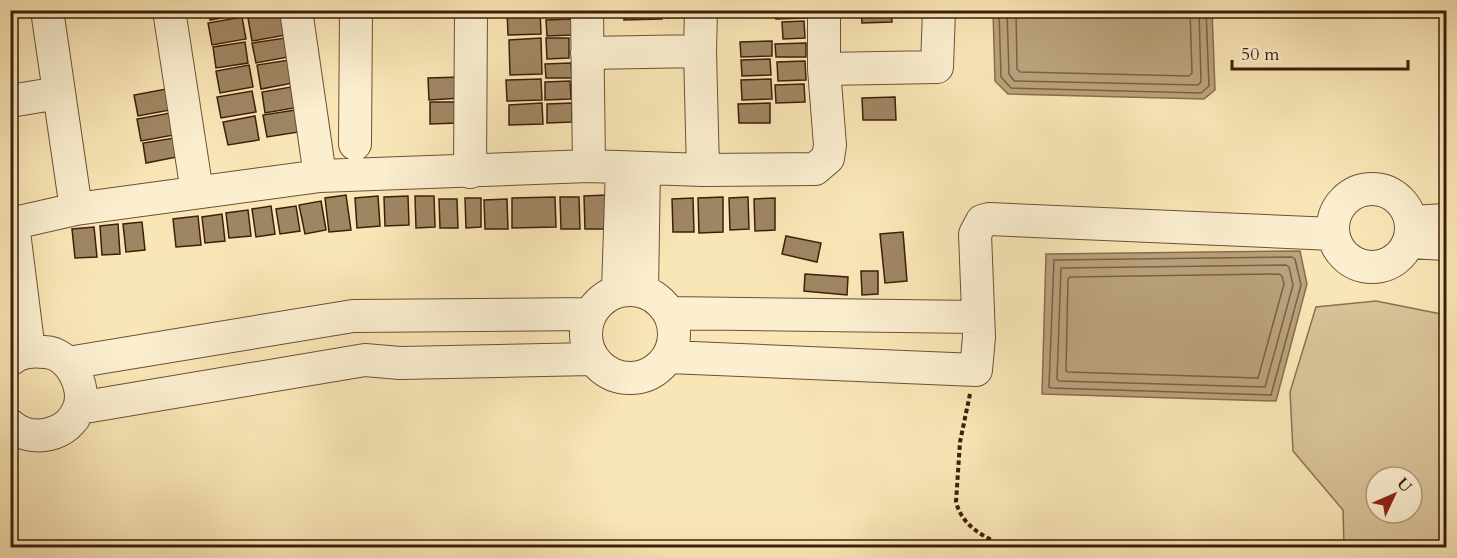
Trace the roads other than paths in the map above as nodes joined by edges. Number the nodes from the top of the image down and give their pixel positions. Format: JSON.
{"nodes":[{"id":1,"x":47,"y":10,"type":"edge"},
{"id":2,"x":169,"y":10,"type":"edge"},
{"id":3,"x":296,"y":10,"type":"edge"},
{"id":4,"x":356,"y":10,"type":"edge"},
{"id":5,"x":471,"y":10,"type":"edge"},
{"id":6,"x":587,"y":10,"type":"edge"},
{"id":7,"x":701,"y":10,"type":"edge"},
{"id":8,"x":824,"y":10,"type":"edge"},
{"id":9,"x":939,"y":10,"type":"edge"},
{"id":10,"x":700,"y":51,"type":"junction"},
{"id":11,"x":587,"y":53,"type":"junction"},
{"id":12,"x":824,"y":69,"type":"junction"},
{"id":13,"x":59,"y":93,"type":"junction"},
{"id":14,"x":10,"y":101,"type":"edge"},
{"id":15,"x":355,"y":144,"type":"dead end"},
{"id":16,"x":589,"y":166,"type":"junction"},
{"id":17,"x":633,"y":168,"type":"junction"},
{"id":18,"x":703,"y":170,"type":"junction"},
{"id":19,"x":470,"y":172,"type":"junction"},
{"id":20,"x":320,"y":176,"type":"junction"},
{"id":21,"x":197,"y":192,"type":"junction"},
{"id":22,"x":76,"y":209,"type":"junction"},
{"id":23,"x":1446,"y":220,"type":"edge"},
{"id":24,"x":12,"y":224,"type":"edge"},
{"id":25,"x":1411,"y":232,"type":"junction"},
{"id":26,"x":1333,"y":234,"type":"junction"},
{"id":27,"x":1446,"y":244,"type":"edge"},
{"id":28,"x":630,"y":291,"type":"junction"},
{"id":29,"x":669,"y":313,"type":"junction"},
{"id":30,"x":590,"y":314,"type":"junction"},
{"id":31,"x":977,"y":317,"type":"junction"},
{"id":32,"x":20,"y":355,"type":"edge"},
{"id":33,"x":669,"y":357,"type":"junction"},
{"id":34,"x":592,"y":359,"type":"junction"},
{"id":35,"x":68,"y":363,"type":"junction"},
{"id":36,"x":79,"y":408,"type":"junction"},
{"id":37,"x":10,"y":426,"type":"edge"}],
"edges":[{"from":1,"to":13,"type":"street"},
{"from":2,"to":21,"type":"street"},
{"from":3,"to":20,"type":"street"},
{"from":4,"to":15,"type":"street"},
{"from":5,"to":19,"type":"street"},
{"from":6,"to":11,"type":"street"},
{"from":7,"to":10,"type":"street"},
{"from":8,"to":12,"type":"street"},
{"from":9,"to":12,"type":"street"},
{"from":10,"to":11,"type":"street"},
{"from":10,"to":18,"type":"street"},
{"from":11,"to":16,"type":"street"},
{"from":12,"to":18,"type":"street"},
{"from":13,"to":14,"type":"street"},
{"from":13,"to":22,"type":"street"},
{"from":16,"to":17,"type":"street"},
{"from":16,"to":19,"type":"street"},
{"from":17,"to":18,"type":"street"},
{"from":17,"to":28,"type":"street"},
{"from":19,"to":20,"type":"street"},
{"from":20,"to":21,"type":"street"},
{"from":21,"to":22,"type":"street"},
{"from":22,"to":24,"type":"street"},
{"from":23,"to":25,"type":"street"},
{"from":24,"to":32,"type":"street"},
{"from":25,"to":26,"type":"street"},
{"from":25,"to":26,"type":"street"},
{"from":25,"to":27,"type":"street"},
{"from":26,"to":31,"type":"street"},
{"from":28,"to":29,"type":"street"},
{"from":28,"to":30,"type":"street"},
{"from":29,"to":31,"type":"street"},
{"from":29,"to":33,"type":"street"},
{"from":30,"to":34,"type":"street"},
{"from":30,"to":35,"type":"street"},
{"from":31,"to":33,"type":"street"},
{"from":32,"to":35,"type":"street"},
{"from":33,"to":34,"type":"street"},
{"from":34,"to":36,"type":"street"},
{"from":35,"to":36,"type":"street"},
{"from":36,"to":37,"type":"street"}]}
